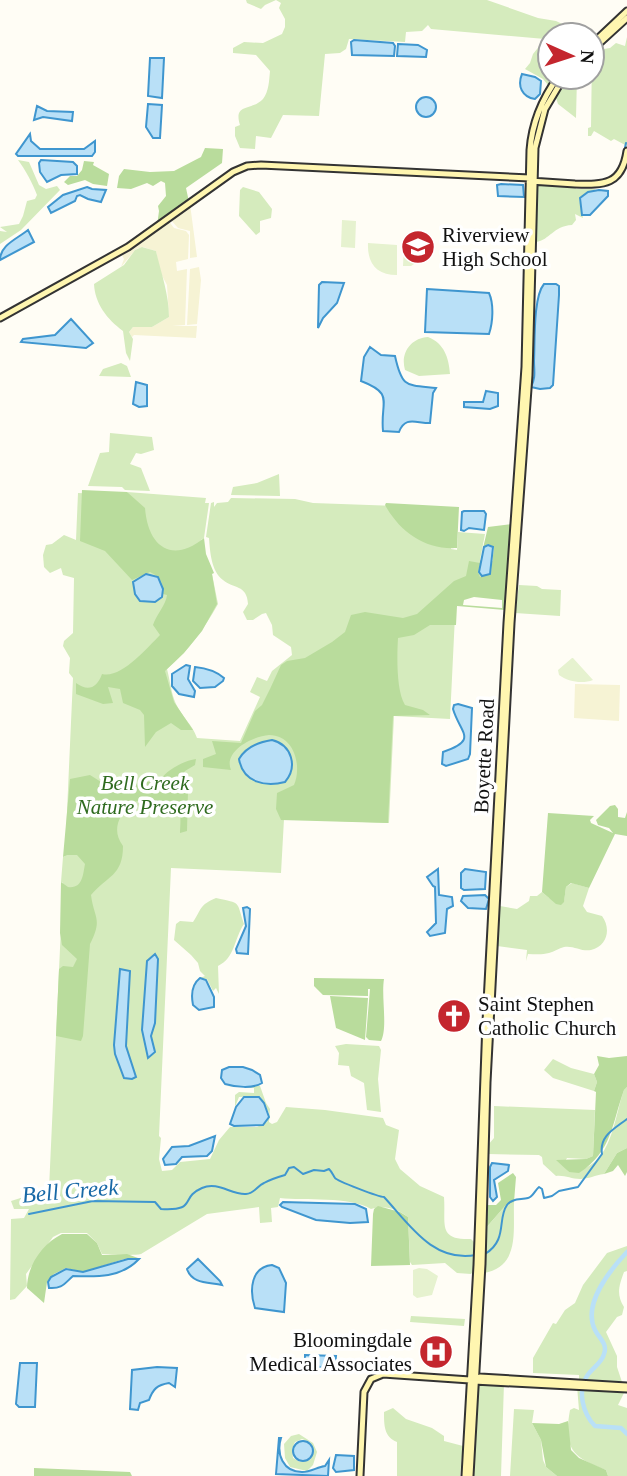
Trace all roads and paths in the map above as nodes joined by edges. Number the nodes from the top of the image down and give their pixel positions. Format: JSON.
{"nodes":[{"id":1,"x":627,"y":10,"type":"edge"},
{"id":2,"x":627,"y":18,"type":"edge"},
{"id":3,"x":606,"y":30,"type":"edge"},
{"id":4,"x":606,"y":37,"type":"edge"},
{"id":5,"x":549,"y":91,"type":"edge"},
{"id":6,"x":555,"y":91,"type":"edge"},
{"id":7,"x":627,"y":150,"type":"edge"},
{"id":8,"x":532,"y":180,"type":"junction"},
{"id":9,"x":528,"y":282,"type":"junction"},
{"id":10,"x":0,"y":318,"type":"edge"},
{"id":11,"x":531,"y":322,"type":"junction"},
{"id":12,"x":525,"y":367,"type":"junction"},
{"id":13,"x":528,"y":393,"type":"junction"},
{"id":14,"x":524,"y":435,"type":"junction"},
{"id":15,"x":481,"y":1229,"type":"junction"},
{"id":16,"x":472,"y":1379,"type":"junction"},
{"id":17,"x":521,"y":1379,"type":"junction"},
{"id":18,"x":514,"y":1383,"type":"junction"},
{"id":19,"x":576,"y":1385,"type":"junction"},
{"id":20,"x":627,"y":1387,"type":"edge"},
{"id":21,"x":467,"y":1433,"type":"junction"},
{"id":22,"x":471,"y":1452,"type":"junction"},
{"id":23,"x":360,"y":1476,"type":"edge"},
{"id":24,"x":467,"y":1476,"type":"edge"}],
"edges":[{"from":1,"to":3,"type":"main road"},
{"from":2,"to":4,"type":"main road"},
{"from":5,"to":8,"type":"main road","name":"Boyette Road"},
{"from":6,"to":8,"type":"main road","name":"Boyette Road"},
{"from":7,"to":8,"type":"main road"},
{"from":8,"to":9,"type":"main road","name":"Boyette Road"},
{"from":8,"to":10,"type":"main road"},
{"from":8,"to":11,"type":"main road","name":"Boyette Road"},
{"from":9,"to":11,"type":"main road"},
{"from":9,"to":12,"type":"main road","name":"Boyette Road"},
{"from":11,"to":13,"type":"main road","name":"Boyette Road"},
{"from":12,"to":13,"type":"main road"},
{"from":12,"to":14,"type":"main road","name":"Boyette Road"},
{"from":13,"to":14,"type":"main road","name":"Boyette Road"},
{"from":14,"to":15,"type":"main road","name":"Boyette Road"},
{"from":14,"to":15,"type":"main road","name":"Boyette Road"},
{"from":15,"to":16,"type":"main road","name":"Boyette Road"},
{"from":16,"to":17,"type":"main road"},
{"from":16,"to":18,"type":"main road"},
{"from":16,"to":21,"type":"main road"},
{"from":16,"to":22,"type":"main road"},
{"from":16,"to":23,"type":"main road"},
{"from":17,"to":18,"type":"main road"},
{"from":17,"to":19,"type":"main road"},
{"from":18,"to":19,"type":"main road"},
{"from":19,"to":20,"type":"main road"},
{"from":21,"to":22,"type":"main road"},
{"from":21,"to":24,"type":"main road"},
{"from":22,"to":24,"type":"main road"}]}
